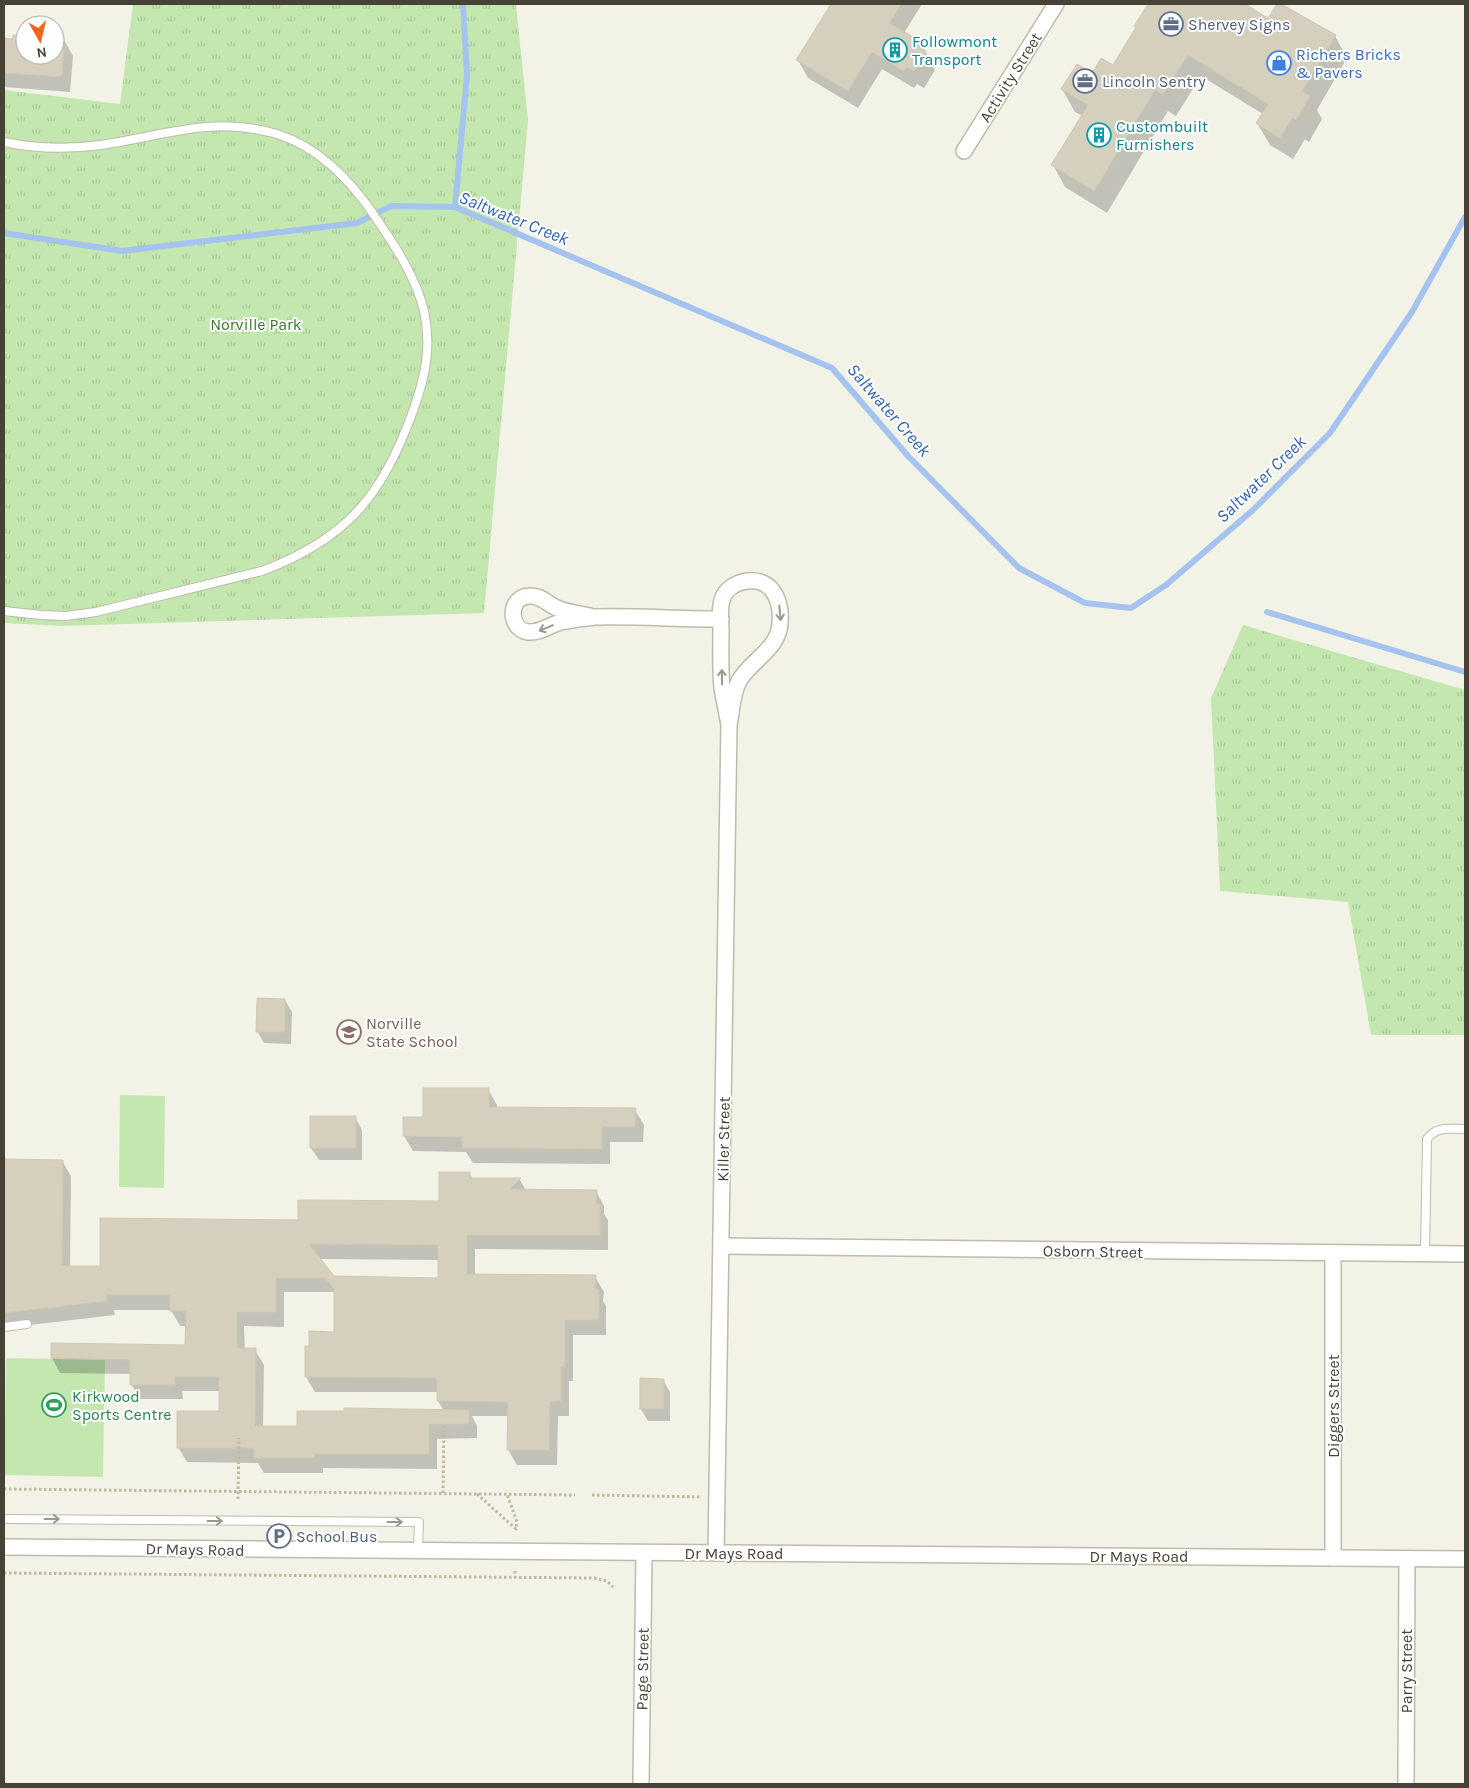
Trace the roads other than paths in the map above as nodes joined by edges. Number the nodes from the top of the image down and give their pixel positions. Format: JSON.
{"nodes":[{"id":1,"x":1056,"y":4,"type":"edge"},
{"id":2,"x":4,"y":142,"type":"edge"},
{"id":3,"x":964,"y":151,"type":"dead end"},
{"id":4,"x":4,"y":611,"type":"edge"},
{"id":5,"x":594,"y":617,"type":"junction"},
{"id":6,"x":721,"y":619,"type":"junction"},
{"id":7,"x":729,"y":725,"type":"junction"},
{"id":8,"x":1465,"y":1129,"type":"edge"},
{"id":9,"x":721,"y":1246,"type":"junction"},
{"id":10,"x":1333,"y":1253,"type":"junction"},
{"id":11,"x":1425,"y":1254,"type":"junction"},
{"id":12,"x":1465,"y":1254,"type":"edge"},
{"id":13,"x":27,"y":1324,"type":"dead end"},
{"id":14,"x":4,"y":1327,"type":"edge"},
{"id":15,"x":4,"y":1519,"type":"edge"},
{"id":16,"x":4,"y":1546,"type":"edge"},
{"id":17,"x":418,"y":1551,"type":"junction"},
{"id":18,"x":644,"y":1553,"type":"junction"},
{"id":19,"x":716,"y":1553,"type":"junction"},
{"id":20,"x":1333,"y":1558,"type":"junction"},
{"id":21,"x":1407,"y":1559,"type":"junction"},
{"id":22,"x":1465,"y":1559,"type":"edge"},
{"id":23,"x":641,"y":1784,"type":"edge"},
{"id":24,"x":1406,"y":1784,"type":"edge"}],
"edges":[{"from":1,"to":3,"type":"street","name":"Activity Street"},
{"from":2,"to":4,"type":"lane"},
{"from":5,"to":5,"type":"street","one_way":true},
{"from":5,"to":6,"type":"street"},
{"from":7,"to":6,"type":"street","one_way":true},
{"from":6,"to":7,"type":"street","one_way":true},
{"from":7,"to":9,"type":"street","name":"Killer Street"},
{"from":8,"to":11,"type":"lane"},
{"from":9,"to":10,"type":"street","name":"Osborn Street"},
{"from":9,"to":19,"type":"street","name":"Killer Street"},
{"from":10,"to":11,"type":"street","name":"Osborn Street"},
{"from":10,"to":20,"type":"street","name":"Diggers Street"},
{"from":11,"to":12,"type":"street","name":"Osborn Street"},
{"from":13,"to":14,"type":"lane"},
{"from":15,"to":17,"type":"lane","one_way":true},
{"from":16,"to":17,"type":"street","name":"Dr Mays Road"},
{"from":17,"to":18,"type":"street","name":"Dr Mays Road"},
{"from":18,"to":19,"type":"street","name":"Dr Mays Road"},
{"from":18,"to":23,"type":"street","name":"Page Street"},
{"from":19,"to":20,"type":"street","name":"Dr Mays Road"},
{"from":20,"to":21,"type":"street","name":"Dr Mays Road"},
{"from":21,"to":22,"type":"street","name":"Dr Mays Road"},
{"from":21,"to":24,"type":"street","name":"Parry Street"}]}
